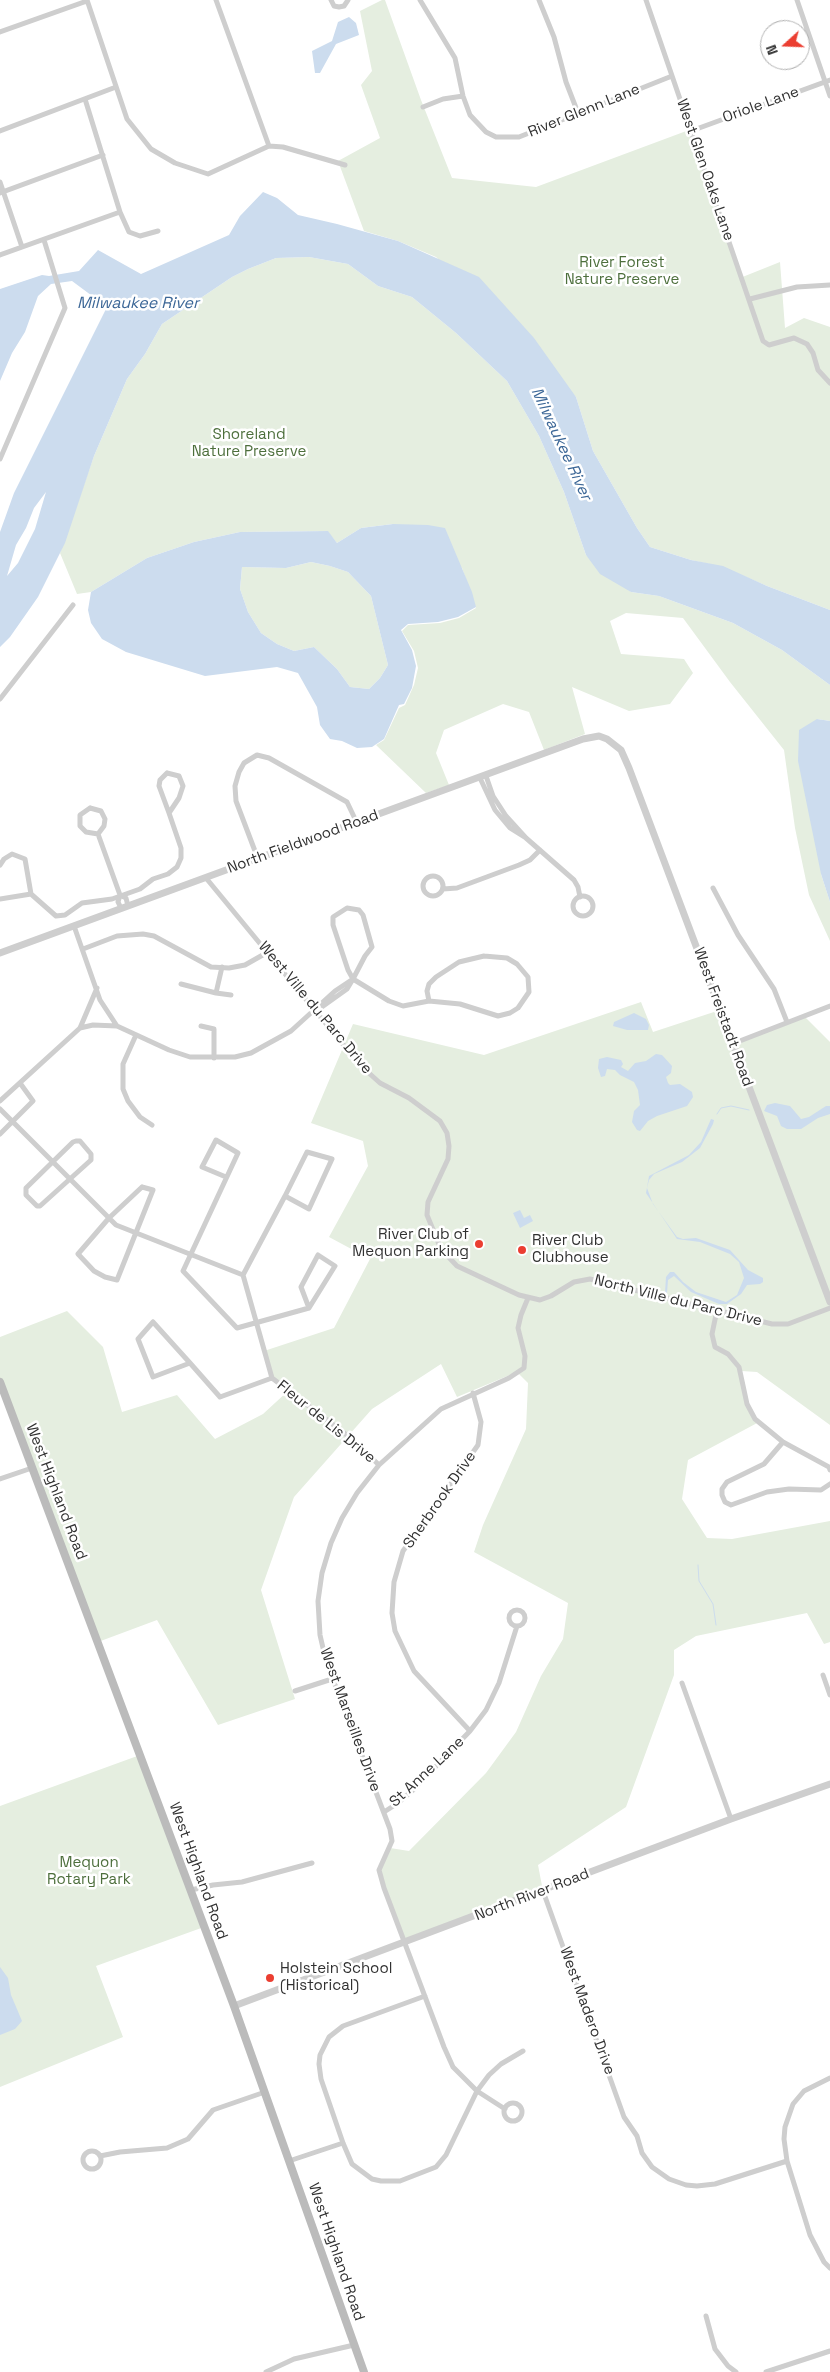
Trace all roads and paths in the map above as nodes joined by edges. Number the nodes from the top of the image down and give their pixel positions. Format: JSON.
{"nodes":[{"id":1,"x":87,"y":0,"type":"edge"},
{"id":2,"x":216,"y":0,"type":"edge"},
{"id":3,"x":331,"y":0,"type":"edge"},
{"id":4,"x":348,"y":0,"type":"edge"},
{"id":5,"x":420,"y":0,"type":"edge"},
{"id":6,"x":539,"y":0,"type":"edge"},
{"id":7,"x":646,"y":0,"type":"edge"},
{"id":8,"x":796,"y":0,"type":"edge"},
{"id":9,"x":0,"y":32,"type":"edge"},
{"id":10,"x":672,"y":76,"type":"junction"},
{"id":11,"x":828,"y":81,"type":"edge"},
{"id":12,"x":116,"y":87,"type":"junction"},
{"id":13,"x":463,"y":96,"type":"junction"},
{"id":14,"x":830,"y":96,"type":"edge"},
{"id":15,"x":85,"y":98,"type":"junction"},
{"id":16,"x":423,"y":107,"type":"dead end"},
{"id":17,"x":578,"y":112,"type":"junction"},
{"id":18,"x":0,"y":131,"type":"edge"},
{"id":19,"x":691,"y":131,"type":"junction"},
{"id":20,"x":269,"y":146,"type":"junction"},
{"id":21,"x":103,"y":155,"type":"junction"},
{"id":22,"x":345,"y":164,"type":"dead end"},
{"id":23,"x":0,"y":182,"type":"edge"},
{"id":24,"x":2,"y":192,"type":"edge"},
{"id":25,"x":120,"y":212,"type":"junction"},
{"id":26,"x":158,"y":231,"type":"dead end"},
{"id":27,"x":44,"y":240,"type":"junction"},
{"id":28,"x":22,"y":247,"type":"junction"},
{"id":29,"x":0,"y":255,"type":"edge"},
{"id":30,"x":830,"y":285,"type":"edge"},
{"id":31,"x":750,"y":299,"type":"junction"},
{"id":32,"x":830,"y":382,"type":"edge"},
{"id":33,"x":0,"y":459,"type":"edge"},
{"id":34,"x":73,"y":605,"type":"dead end"},
{"id":35,"x":0,"y":699,"type":"edge"},
{"id":36,"x":607,"y":739,"type":"joint"},
{"id":37,"x":483,"y":777,"type":"junction"},
{"id":38,"x":168,"y":813,"type":"junction"},
{"id":39,"x":357,"y":823,"type":"junction"},
{"id":40,"x":98,"y":834,"type":"junction"},
{"id":41,"x":540,"y":850,"type":"junction"},
{"id":42,"x":258,"y":859,"type":"junction"},
{"id":43,"x":0,"y":865,"type":"edge"},
{"id":44,"x":206,"y":878,"type":"junction"},
{"id":45,"x":713,"y":888,"type":"dead end"},
{"id":46,"x":443,"y":889,"type":"junction"},
{"id":47,"x":30,"y":894,"type":"junction"},
{"id":48,"x":120,"y":895,"type":"junction"},
{"id":49,"x":580,"y":896,"type":"dead end"},
{"id":50,"x":0,"y":899,"type":"edge"},
{"id":51,"x":128,"y":906,"type":"junction"},
{"id":52,"x":121,"y":908,"type":"junction"},
{"id":53,"x":74,"y":926,"type":"junction"},
{"id":54,"x":83,"y":950,"type":"junction"},
{"id":55,"x":268,"y":952,"type":"junction"},
{"id":56,"x":0,"y":953,"type":"edge"},
{"id":57,"x":222,"y":967,"type":"junction"},
{"id":58,"x":353,"y":978,"type":"junction"},
{"id":59,"x":181,"y":984,"type":"dead end"},
{"id":60,"x":97,"y":988,"type":"junction"},
{"id":61,"x":216,"y":993,"type":"junction"},
{"id":62,"x":231,"y":995,"type":"dead end"},
{"id":63,"x":429,"y":1001,"type":"junction"},
{"id":64,"x":830,"y":1006,"type":"edge"},
{"id":65,"x":316,"y":1009,"type":"junction"},
{"id":66,"x":787,"y":1022,"type":"junction"},
{"id":67,"x":118,"y":1026,"type":"junction"},
{"id":68,"x":200,"y":1026,"type":"dead end"},
{"id":69,"x":80,"y":1028,"type":"junction"},
{"id":70,"x":136,"y":1035,"type":"junction"},
{"id":71,"x":732,"y":1044,"type":"junction"},
{"id":72,"x":214,"y":1058,"type":"junction"},
{"id":73,"x":20,"y":1083,"type":"junction"},
{"id":74,"x":0,"y":1101,"type":"edge"},
{"id":75,"x":0,"y":1109,"type":"edge"},
{"id":76,"x":13,"y":1122,"type":"junction"},
{"id":77,"x":152,"y":1125,"type":"dead end"},
{"id":78,"x":0,"y":1134,"type":"edge"},
{"id":79,"x":52,"y":1162,"type":"junction"},
{"id":80,"x":226,"y":1177,"type":"junction"},
{"id":81,"x":70,"y":1180,"type":"junction"},
{"id":82,"x":285,"y":1196,"type":"junction"},
{"id":83,"x":109,"y":1218,"type":"junction"},
{"id":84,"x":135,"y":1234,"type":"junction"},
{"id":85,"x":190,"y":1256,"type":"junction"},
{"id":86,"x":243,"y":1275,"type":"junction"},
{"id":87,"x":528,"y":1298,"type":"junction"},
{"id":88,"x":830,"y":1302,"type":"edge"},
{"id":89,"x":309,"y":1308,"type":"junction"},
{"id":90,"x":830,"y":1308,"type":"edge"},
{"id":91,"x":717,"y":1310,"type":"junction"},
{"id":92,"x":255,"y":1322,"type":"junction"},
{"id":93,"x":190,"y":1363,"type":"junction"},
{"id":94,"x":272,"y":1378,"type":"junction"},
{"id":95,"x":0,"y":1382,"type":"edge"},
{"id":96,"x":473,"y":1393,"type":"junction"},
{"id":97,"x":783,"y":1442,"type":"junction"},
{"id":98,"x":379,"y":1465,"type":"junction"},
{"id":99,"x":32,"y":1468,"type":"junction"},
{"id":100,"x":830,"y":1470,"type":"edge"},
{"id":101,"x":0,"y":1479,"type":"edge"},
{"id":102,"x":830,"y":1484,"type":"edge"},
{"id":103,"x":518,"y":1626,"type":"dead end"},
{"id":104,"x":822,"y":1675,"type":"dead end"},
{"id":105,"x":332,"y":1679,"type":"junction"},
{"id":106,"x":682,"y":1683,"type":"dead end"},
{"id":107,"x":296,"y":1691,"type":"dead end"},
{"id":108,"x":830,"y":1695,"type":"edge"},
{"id":109,"x":470,"y":1731,"type":"junction"},
{"id":110,"x":830,"y":1784,"type":"edge"},
{"id":111,"x":384,"y":1812,"type":"junction"},
{"id":112,"x":731,"y":1819,"type":"junction"},
{"id":113,"x":312,"y":1863,"type":"dead end"},
{"id":114,"x":191,"y":1890,"type":"junction"},
{"id":115,"x":543,"y":1891,"type":"junction"},
{"id":116,"x":405,"y":1943,"type":"junction"},
{"id":117,"x":425,"y":1996,"type":"junction"},
{"id":118,"x":234,"y":2006,"type":"junction"},
{"id":119,"x":524,"y":2051,"type":"dead end"},
{"id":120,"x":830,"y":2078,"type":"edge"},
{"id":121,"x":477,"y":2091,"type":"junction"},
{"id":122,"x":265,"y":2092,"type":"junction"},
{"id":123,"x":505,"y":2109,"type":"dead end"},
{"id":124,"x":343,"y":2143,"type":"junction"},
{"id":125,"x":100,"y":2156,"type":"dead end"},
{"id":126,"x":289,"y":2161,"type":"junction"},
{"id":127,"x":787,"y":2161,"type":"junction"},
{"id":128,"x":830,"y":2268,"type":"edge"},
{"id":129,"x":706,"y":2316,"type":"dead end"},
{"id":130,"x":354,"y":2345,"type":"junction"},
{"id":131,"x":830,"y":2351,"type":"edge"},
{"id":132,"x":266,"y":2372,"type":"edge"},
{"id":133,"x":364,"y":2372,"type":"edge"},
{"id":134,"x":736,"y":2372,"type":"edge"},
{"id":135,"x":766,"y":2372,"type":"edge"}],
"edges":[{"from":1,"to":9,"type":"street"},
{"from":1,"to":12,"type":"street"},
{"from":2,"to":20,"type":"street"},
{"from":3,"to":4,"type":"street"},
{"from":5,"to":13,"type":"street"},
{"from":6,"to":17,"type":"street"},
{"from":7,"to":10,"type":"street","name":"West Glen Oaks Lane"},
{"from":8,"to":11,"type":"street"},
{"from":10,"to":17,"type":"street","name":"River Glenn Lane"},
{"from":10,"to":19,"type":"street","name":"West Glen Oaks Lane"},
{"from":11,"to":14,"type":"street"},
{"from":11,"to":19,"type":"street","name":"Oriole Lane"},
{"from":12,"to":15,"type":"street"},
{"from":12,"to":20,"type":"street"},
{"from":13,"to":16,"type":"street"},
{"from":13,"to":17,"type":"street","name":"River Glenn Lane"},
{"from":15,"to":18,"type":"street"},
{"from":15,"to":21,"type":"street"},
{"from":19,"to":31,"type":"street","name":"West Glen Oaks Lane"},
{"from":20,"to":22,"type":"street"},
{"from":21,"to":24,"type":"street"},
{"from":21,"to":25,"type":"street"},
{"from":23,"to":24,"type":"street"},
{"from":24,"to":28,"type":"street"},
{"from":25,"to":26,"type":"street"},
{"from":25,"to":27,"type":"street"},
{"from":27,"to":28,"type":"street"},
{"from":27,"to":33,"type":"street"},
{"from":28,"to":29,"type":"street"},
{"from":30,"to":31,"type":"street"},
{"from":31,"to":32,"type":"street","name":"West Glen Oaks Lane"},
{"from":34,"to":35,"type":"street"},
{"from":36,"to":37,"type":"street","name":"North Fieldwood Road"},
{"from":36,"to":71,"type":"street","name":"West Freistadt Road"},
{"from":37,"to":39,"type":"street","name":"North Fieldwood Road"},
{"from":37,"to":41,"type":"street"},
{"from":38,"to":38,"type":"street"},
{"from":38,"to":48,"type":"street"},
{"from":39,"to":42,"type":"street","name":"North Fieldwood Road"},
{"from":39,"to":42,"type":"street"},
{"from":40,"to":40,"type":"street"},
{"from":40,"to":48,"type":"street"},
{"from":41,"to":46,"type":"street"},
{"from":41,"to":49,"type":"street"},
{"from":42,"to":44,"type":"street","name":"North Fieldwood Road"},
{"from":43,"to":47,"type":"street"},
{"from":44,"to":51,"type":"street","name":"North Fieldwood Road"},
{"from":44,"to":55,"type":"street","name":"West Ville du Parc Drive"},
{"from":45,"to":66,"type":"street"},
{"from":46,"to":46,"type":"street"},
{"from":47,"to":48,"type":"street"},
{"from":47,"to":50,"type":"street"},
{"from":48,"to":51,"type":"street"},
{"from":48,"to":52,"type":"street"},
{"from":51,"to":52,"type":"street","name":"North Fieldwood Road"},
{"from":52,"to":53,"type":"street","name":"North Fieldwood Road"},
{"from":53,"to":54,"type":"street"},
{"from":53,"to":56,"type":"street","name":"North Fieldwood Road"},
{"from":54,"to":57,"type":"street"},
{"from":54,"to":60,"type":"street"},
{"from":55,"to":57,"type":"street"},
{"from":55,"to":65,"type":"street","name":"West Ville du Parc Drive"},
{"from":57,"to":61,"type":"street"},
{"from":58,"to":58,"type":"street"},
{"from":58,"to":63,"type":"street"},
{"from":58,"to":65,"type":"street"},
{"from":59,"to":61,"type":"street"},
{"from":60,"to":67,"type":"street"},
{"from":60,"to":69,"type":"street"},
{"from":61,"to":62,"type":"street"},
{"from":63,"to":63,"type":"street"},
{"from":64,"to":66,"type":"street"},
{"from":65,"to":72,"type":"street"},
{"from":65,"to":87,"type":"street","name":"West Ville du Parc Drive"},
{"from":66,"to":71,"type":"street"},
{"from":67,"to":69,"type":"street"},
{"from":67,"to":70,"type":"street"},
{"from":68,"to":72,"type":"street"},
{"from":69,"to":73,"type":"street"},
{"from":70,"to":72,"type":"street"},
{"from":70,"to":77,"type":"street"},
{"from":71,"to":88,"type":"street","name":"West Freistadt Road"},
{"from":73,"to":74,"type":"street"},
{"from":73,"to":76,"type":"street"},
{"from":75,"to":76,"type":"street"},
{"from":76,"to":78,"type":"street"},
{"from":76,"to":79,"type":"street"},
{"from":79,"to":81,"type":"street"},
{"from":79,"to":81,"type":"street"},
{"from":79,"to":81,"type":"street"},
{"from":80,"to":80,"type":"street"},
{"from":80,"to":85,"type":"street"},
{"from":81,"to":83,"type":"street"},
{"from":82,"to":82,"type":"street"},
{"from":82,"to":86,"type":"street"},
{"from":83,"to":84,"type":"street"},
{"from":83,"to":84,"type":"street"},
{"from":83,"to":84,"type":"street"},
{"from":84,"to":85,"type":"street"},
{"from":85,"to":86,"type":"street"},
{"from":85,"to":92,"type":"street"},
{"from":86,"to":92,"type":"street"},
{"from":87,"to":91,"type":"street","name":"North Ville du Parc Drive"},
{"from":87,"to":96,"type":"street","name":"West Marseilles Drive"},
{"from":89,"to":89,"type":"street"},
{"from":89,"to":92,"type":"street"},
{"from":90,"to":91,"type":"street","name":"North Ville du Parc Drive"},
{"from":91,"to":97,"type":"street"},
{"from":92,"to":94,"type":"street"},
{"from":93,"to":93,"type":"street"},
{"from":93,"to":94,"type":"street"},
{"from":94,"to":98,"type":"street","name":"Fleur de Lis Drive"},
{"from":95,"to":99,"type":"main road","name":"West Highland Road"},
{"from":96,"to":98,"type":"street","name":"West Marseilles Drive"},
{"from":96,"to":109,"type":"street","name":"Sherbrook Drive"},
{"from":97,"to":100,"type":"street"},
{"from":97,"to":102,"type":"street"},
{"from":98,"to":105,"type":"street","name":"West Marseilles Drive"},
{"from":99,"to":101,"type":"street"},
{"from":99,"to":114,"type":"main road","name":"West Highland Road"},
{"from":103,"to":109,"type":"street","name":"St Anne Lane"},
{"from":104,"to":108,"type":"street"},
{"from":105,"to":107,"type":"street"},
{"from":105,"to":111,"type":"street","name":"West Marseilles Drive"},
{"from":106,"to":112,"type":"street"},
{"from":109,"to":111,"type":"street","name":"St Anne Lane"},
{"from":110,"to":112,"type":"street","name":"North River Road"},
{"from":111,"to":116,"type":"street","name":"West Marseilles Drive"},
{"from":112,"to":115,"type":"street","name":"North River Road"},
{"from":113,"to":114,"type":"street"},
{"from":114,"to":118,"type":"main road","name":"West Highland Road"},
{"from":115,"to":116,"type":"street","name":"North River Road"},
{"from":115,"to":127,"type":"street","name":"West Madero Drive"},
{"from":116,"to":117,"type":"street","name":"West Marseilles Drive"},
{"from":116,"to":118,"type":"street","name":"North River Road"},
{"from":117,"to":121,"type":"street","name":"West Marseilles Drive"},
{"from":117,"to":124,"type":"street"},
{"from":118,"to":122,"type":"main road","name":"West Highland Road"},
{"from":119,"to":121,"type":"street"},
{"from":120,"to":127,"type":"street"},
{"from":121,"to":123,"type":"street","name":"West Marseilles Drive"},
{"from":121,"to":124,"type":"street"},
{"from":122,"to":125,"type":"street"},
{"from":122,"to":126,"type":"main road","name":"West Highland Road"},
{"from":124,"to":126,"type":"street"},
{"from":126,"to":130,"type":"main road","name":"West Highland Road"},
{"from":127,"to":128,"type":"street"},
{"from":129,"to":134,"type":"street"},
{"from":130,"to":132,"type":"street"},
{"from":130,"to":133,"type":"main road","name":"West Highland Road"},
{"from":131,"to":135,"type":"street"}]}
